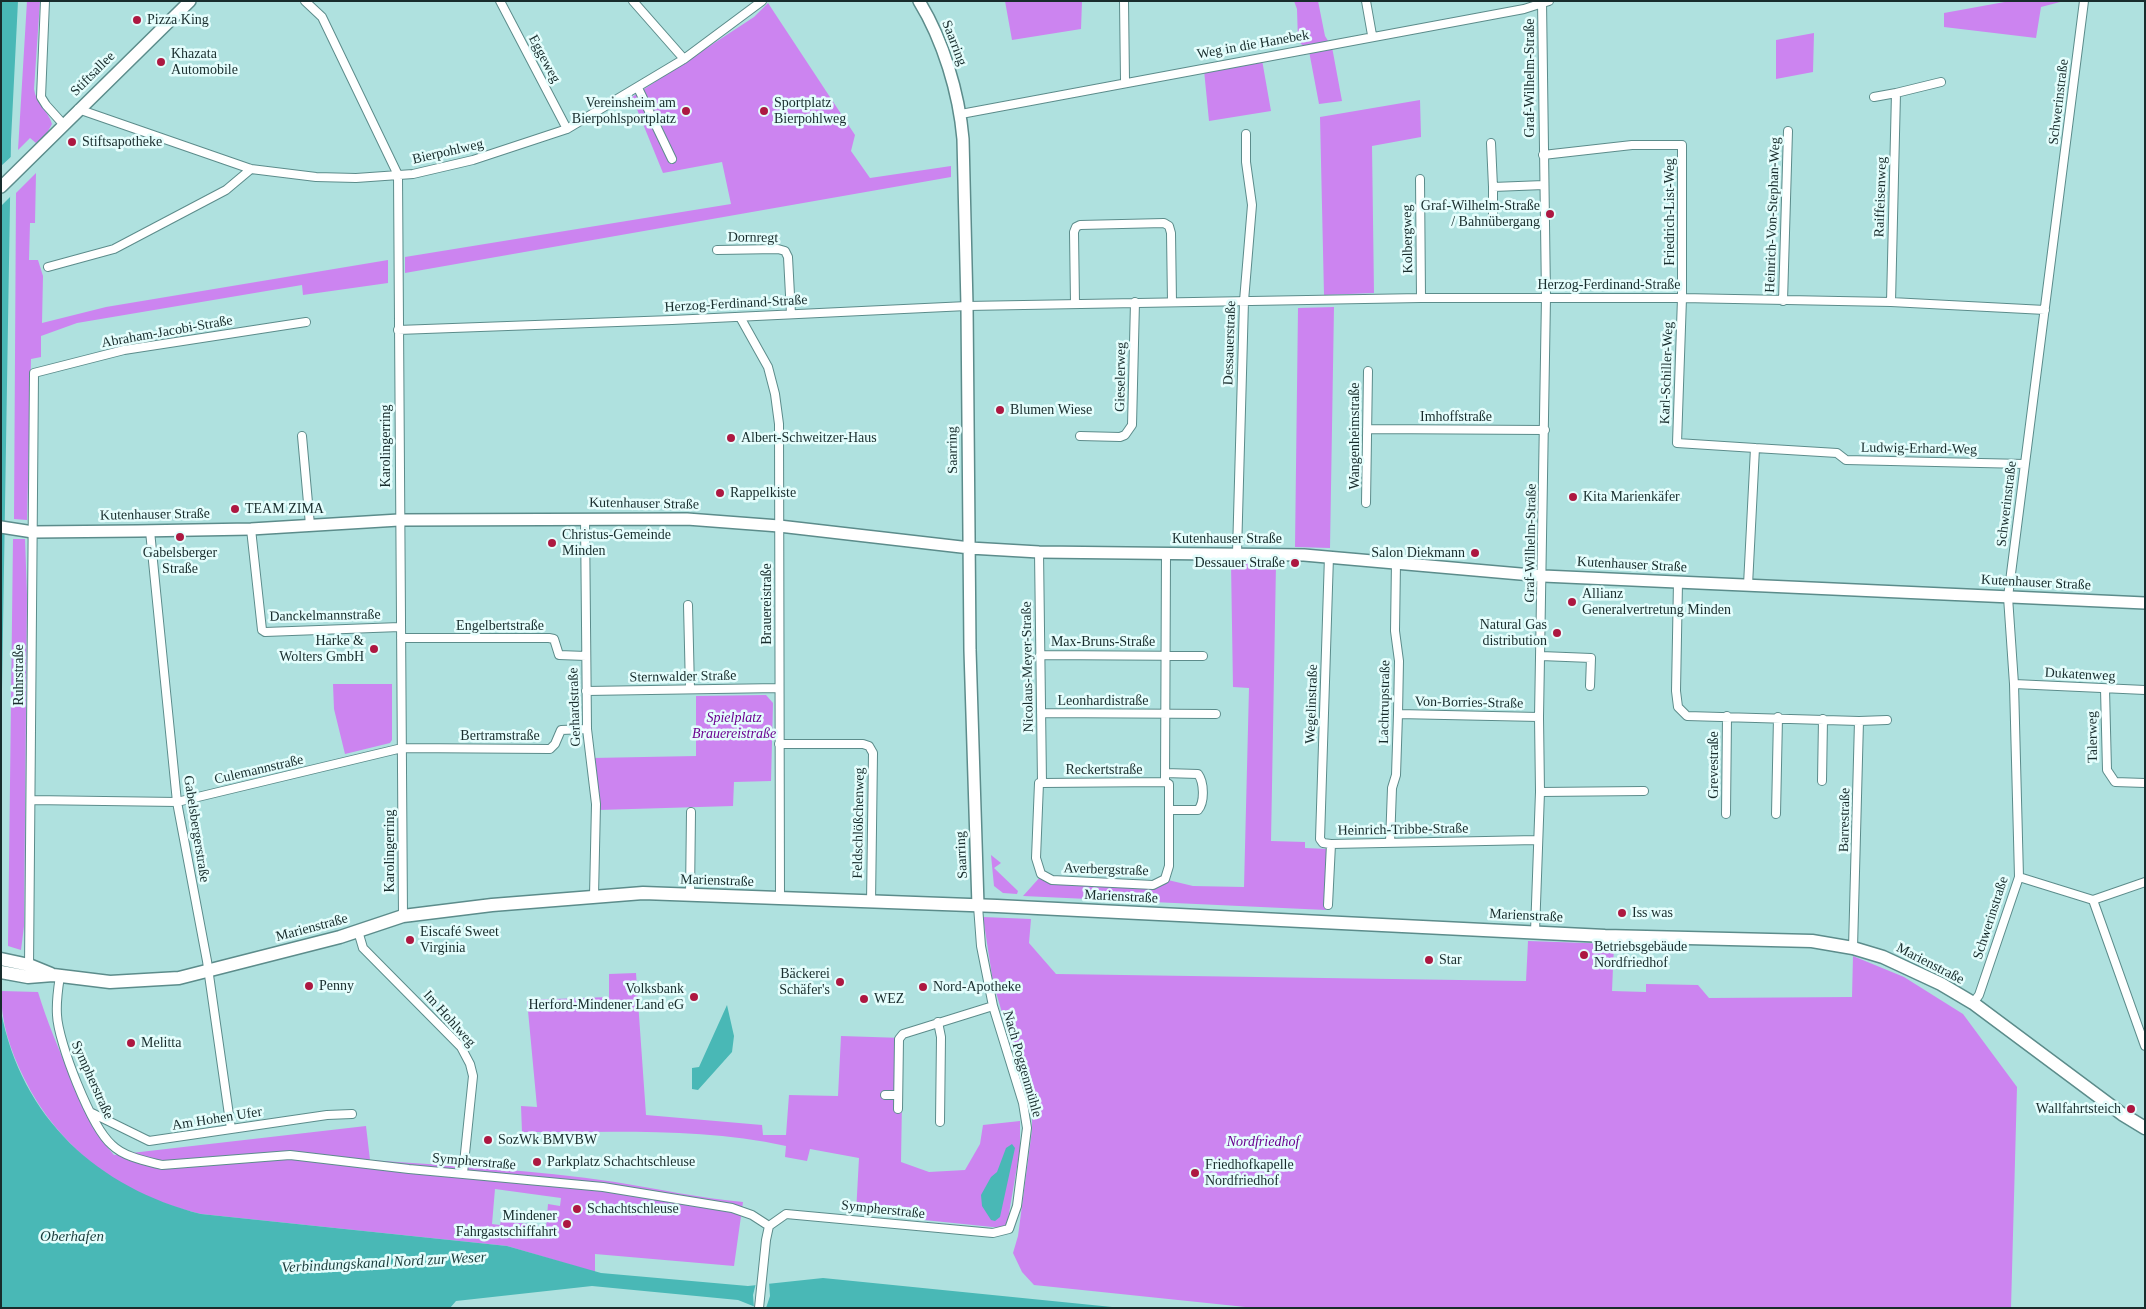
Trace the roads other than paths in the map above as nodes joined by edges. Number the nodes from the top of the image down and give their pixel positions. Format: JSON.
{"nodes":[{"id":1,"x":45,"y":1,"type":"edge"},
{"id":2,"x":190,"y":1,"type":"edge"},
{"id":3,"x":305,"y":1,"type":"edge"},
{"id":4,"x":500,"y":1,"type":"edge"},
{"id":5,"x":762,"y":1,"type":"edge"},
{"id":6,"x":919,"y":1,"type":"edge"},
{"id":7,"x":1124,"y":1,"type":"edge"},
{"id":8,"x":1366,"y":1,"type":"edge"},
{"id":9,"x":2084,"y":1,"type":"edge"},
{"id":10,"x":636,"y":2,"type":"edge"},
{"id":11,"x":1544,"y":2,"type":"edge"},
{"id":12,"x":1372,"y":35,"type":"junction"},
{"id":13,"x":684,"y":59,"type":"junction"},
{"id":14,"x":1125,"y":82,"type":"junction"},
{"id":15,"x":1941,"y":82,"type":"dead end"},
{"id":16,"x":638,"y":88,"type":"junction"},
{"id":17,"x":1896,"y":93,"type":"junction"},
{"id":18,"x":1874,"y":97,"type":"dead end"},
{"id":19,"x":78,"y":109,"type":"junction"},
{"id":20,"x":961,"y":114,"type":"junction"},
{"id":21,"x":64,"y":125,"type":"junction"},
{"id":22,"x":566,"y":129,"type":"junction"},
{"id":23,"x":1788,"y":131,"type":"dead end"},
{"id":24,"x":1246,"y":134,"type":"dead end"},
{"id":25,"x":1491,"y":143,"type":"dead end"},
{"id":26,"x":1632,"y":145,"type":"joint"},
{"id":27,"x":1543,"y":155,"type":"junction"},
{"id":28,"x":672,"y":159,"type":"dead end"},
{"id":29,"x":251,"y":168,"type":"junction"},
{"id":30,"x":398,"y":175,"type":"junction"},
{"id":31,"x":1420,"y":179,"type":"dead end"},
{"id":32,"x":1544,"y":185,"type":"junction"},
{"id":33,"x":1,"y":186,"type":"edge"},
{"id":34,"x":1493,"y":187,"type":"junction"},
{"id":35,"x":1493,"y":214,"type":"dead end"},
{"id":36,"x":717,"y":250,"type":"dead end"},
{"id":37,"x":48,"y":267,"type":"dead end"},
{"id":38,"x":1546,"y":297,"type":"junction"},
{"id":39,"x":1421,"y":298,"type":"junction"},
{"id":40,"x":1682,"y":298,"type":"junction"},
{"id":41,"x":1244,"y":300,"type":"junction"},
{"id":42,"x":1784,"y":301,"type":"junction"},
{"id":43,"x":1135,"y":302,"type":"junction"},
{"id":44,"x":1172,"y":302,"type":"junction"},
{"id":45,"x":1891,"y":302,"type":"junction"},
{"id":46,"x":1075,"y":303,"type":"junction"},
{"id":47,"x":967,"y":306,"type":"junction"},
{"id":48,"x":2045,"y":310,"type":"junction"},
{"id":49,"x":791,"y":314,"type":"junction"},
{"id":50,"x":740,"y":317,"type":"junction"},
{"id":51,"x":306,"y":322,"type":"dead end"},
{"id":52,"x":398,"y":330,"type":"junction"},
{"id":53,"x":1368,"y":370,"type":"dead end"},
{"id":54,"x":34,"y":373,"type":"joint"},
{"id":55,"x":1368,"y":429,"type":"junction"},
{"id":56,"x":1545,"y":430,"type":"junction"},
{"id":57,"x":302,"y":436,"type":"dead end"},
{"id":58,"x":1080,"y":436,"type":"dead end"},
{"id":59,"x":1713,"y":446,"type":"joint"},
{"id":60,"x":1755,"y":448,"type":"junction"},
{"id":61,"x":2025,"y":464,"type":"junction"},
{"id":62,"x":1366,"y":502,"type":"dead end"},
{"id":63,"x":585,"y":518,"type":"junction"},
{"id":64,"x":399,"y":520,"type":"junction"},
{"id":65,"x":310,"y":525,"type":"junction"},
{"id":66,"x":779,"y":526,"type":"junction"},
{"id":67,"x":7,"y":527,"type":"edge"},
{"id":68,"x":251,"y":529,"type":"junction"},
{"id":69,"x":150,"y":531,"type":"junction"},
{"id":70,"x":33,"y":532,"type":"junction"},
{"id":71,"x":970,"y":548,"type":"junction"},
{"id":72,"x":1039,"y":552,"type":"junction"},
{"id":73,"x":1237,"y":553,"type":"junction"},
{"id":74,"x":1166,"y":554,"type":"junction"},
{"id":75,"x":1329,"y":556,"type":"junction"},
{"id":76,"x":1396,"y":562,"type":"junction"},
{"id":77,"x":1543,"y":576,"type":"junction"},
{"id":78,"x":1678,"y":582,"type":"junction"},
{"id":79,"x":1748,"y":585,"type":"junction"},
{"id":80,"x":2008,"y":597,"type":"junction"},
{"id":81,"x":2145,"y":603,"type":"edge"},
{"id":82,"x":688,"y":605,"type":"dead end"},
{"id":83,"x":400,"y":627,"type":"junction"},
{"id":84,"x":401,"y":638,"type":"junction"},
{"id":85,"x":1040,"y":655,"type":"junction"},
{"id":86,"x":1166,"y":655,"type":"junction"},
{"id":87,"x":586,"y":656,"type":"junction"},
{"id":88,"x":1203,"y":656,"type":"dead end"},
{"id":89,"x":1541,"y":656,"type":"junction"},
{"id":90,"x":2014,"y":684,"type":"junction"},
{"id":91,"x":1590,"y":686,"type":"dead end"},
{"id":92,"x":779,"y":688,"type":"junction"},
{"id":93,"x":2105,"y":688,"type":"junction"},
{"id":94,"x":690,"y":689,"type":"junction"},
{"id":95,"x":586,"y":690,"type":"junction"},
{"id":96,"x":2145,"y":690,"type":"edge"},
{"id":97,"x":1041,"y":713,"type":"junction"},
{"id":98,"x":1165,"y":713,"type":"junction"},
{"id":99,"x":1216,"y":714,"type":"dead end"},
{"id":100,"x":1398,"y":714,"type":"junction"},
{"id":101,"x":1727,"y":716,"type":"junction"},
{"id":102,"x":1539,"y":717,"type":"junction"},
{"id":103,"x":1778,"y":718,"type":"junction"},
{"id":104,"x":1823,"y":719,"type":"junction"},
{"id":105,"x":1887,"y":720,"type":"dead end"},
{"id":106,"x":1859,"y":721,"type":"junction"},
{"id":107,"x":587,"y":729,"type":"junction"},
{"id":108,"x":779,"y":744,"type":"junction"},
{"id":109,"x":402,"y":748,"type":"junction"},
{"id":110,"x":1165,"y":773,"type":"junction"},
{"id":111,"x":1822,"y":781,"type":"dead end"},
{"id":112,"x":1165,"y":782,"type":"junction"},
{"id":113,"x":1042,"y":783,"type":"junction"},
{"id":114,"x":2145,"y":783,"type":"edge"},
{"id":115,"x":1644,"y":791,"type":"dead end"},
{"id":116,"x":1540,"y":792,"type":"junction"},
{"id":117,"x":31,"y":800,"type":"junction"},
{"id":118,"x":177,"y":802,"type":"junction"},
{"id":119,"x":1169,"y":810,"type":"junction"},
{"id":120,"x":692,"y":812,"type":"dead end"},
{"id":121,"x":1726,"y":814,"type":"dead end"},
{"id":122,"x":1776,"y":814,"type":"dead end"},
{"id":123,"x":1537,"y":840,"type":"junction"},
{"id":124,"x":1390,"y":842,"type":"junction"},
{"id":125,"x":1331,"y":844,"type":"junction"},
{"id":126,"x":2019,"y":877,"type":"junction"},
{"id":127,"x":2145,"y":882,"type":"edge"},
{"id":128,"x":690,"y":895,"type":"junction"},
{"id":129,"x":594,"y":896,"type":"junction"},
{"id":130,"x":780,"y":899,"type":"junction"},
{"id":131,"x":2093,"y":900,"type":"junction"},
{"id":132,"x":871,"y":902,"type":"junction"},
{"id":133,"x":1328,"y":905,"type":"dead end"},
{"id":134,"x":978,"y":906,"type":"junction"},
{"id":135,"x":403,"y":916,"type":"junction"},
{"id":136,"x":358,"y":931,"type":"junction"},
{"id":137,"x":1535,"y":932,"type":"junction"},
{"id":138,"x":1853,"y":948,"type":"junction"},
{"id":139,"x":4,"y":960,"type":"edge"},
{"id":140,"x":29,"y":971,"type":"junction"},
{"id":141,"x":208,"y":972,"type":"junction"},
{"id":142,"x":4,"y":973,"type":"edge"},
{"id":143,"x":57,"y":976,"type":"junction"},
{"id":144,"x":1973,"y":1003,"type":"junction"},
{"id":145,"x":993,"y":1006,"type":"junction"},
{"id":146,"x":938,"y":1022,"type":"junction"},
{"id":147,"x":2145,"y":1046,"type":"edge"},
{"id":148,"x":885,"y":1095,"type":"dead end"},
{"id":149,"x":897,"y":1096,"type":"junction"},
{"id":150,"x":898,"y":1109,"type":"dead end"},
{"id":151,"x":92,"y":1113,"type":"junction"},
{"id":152,"x":352,"y":1114,"type":"dead end"},
{"id":153,"x":940,"y":1122,"type":"dead end"},
{"id":154,"x":2145,"y":1128,"type":"edge"},
{"id":155,"x":231,"y":1129,"type":"junction"},
{"id":156,"x":463,"y":1173,"type":"junction"},
{"id":157,"x":769,"y":1226,"type":"junction"},
{"id":158,"x":1009,"y":1229,"type":"joint"},
{"id":159,"x":760,"y":1308,"type":"edge"}],
"edges":[{"from":1,"to":21,"type":"street"},
{"from":2,"to":19,"type":"street","name":"Stiftsallee"},
{"from":3,"to":30,"type":"street","name":"Karolingerring"},
{"from":4,"to":22,"type":"street","name":"Eggeweg"},
{"from":5,"to":13,"type":"street","name":"Bierpohlweg"},
{"from":6,"to":20,"type":"street","name":"Saarring"},
{"from":7,"to":14,"type":"street"},
{"from":8,"to":12,"type":"street"},
{"from":9,"to":48,"type":"street","name":"Schwerinstraße"},
{"from":10,"to":13,"type":"street"},
{"from":11,"to":12,"type":"street","name":"Weg in die Hanebek"},
{"from":11,"to":27,"type":"street","name":"Graf-Wilhelm-Straße"},
{"from":12,"to":14,"type":"street","name":"Weg in die Hanebek"},
{"from":13,"to":16,"type":"street","name":"Bierpohlweg"},
{"from":14,"to":20,"type":"street","name":"Weg in die Hanebek"},
{"from":15,"to":17,"type":"street"},
{"from":16,"to":22,"type":"street","name":"Bierpohlweg"},
{"from":16,"to":28,"type":"street"},
{"from":17,"to":18,"type":"street"},
{"from":17,"to":45,"type":"street","name":"Raiffeisenweg"},
{"from":19,"to":21,"type":"street","name":"Stiftsallee"},
{"from":19,"to":29,"type":"street","name":"Bierpohlweg"},
{"from":20,"to":47,"type":"street","name":"Saarring"},
{"from":21,"to":33,"type":"street","name":"Stiftsallee"},
{"from":22,"to":30,"type":"street","name":"Bierpohlweg"},
{"from":23,"to":42,"type":"street","name":"Heinrich-Von-Stephan-Weg"},
{"from":24,"to":41,"type":"street","name":"Dessauerstraße"},
{"from":25,"to":34,"type":"street"},
{"from":26,"to":27,"type":"street","name":"Graf-Wilhelm-Straße"},
{"from":26,"to":40,"type":"street","name":"Friedrich-List-Weg"},
{"from":27,"to":32,"type":"street","name":"Graf-Wilhelm-Straße"},
{"from":29,"to":30,"type":"street","name":"Bierpohlweg"},
{"from":29,"to":37,"type":"street"},
{"from":30,"to":52,"type":"street","name":"Karolingerring"},
{"from":31,"to":39,"type":"street","name":"Kolbergweg"},
{"from":32,"to":34,"type":"street"},
{"from":32,"to":38,"type":"street","name":"Graf-Wilhelm-Straße"},
{"from":34,"to":35,"type":"street"},
{"from":36,"to":49,"type":"street","name":"Dornregt"},
{"from":38,"to":39,"type":"street","name":"Herzog-Ferdinand-Straße"},
{"from":38,"to":40,"type":"street","name":"Herzog-Ferdinand-Straße"},
{"from":38,"to":56,"type":"street","name":"Graf-Wilhelm-Straße"},
{"from":39,"to":41,"type":"street","name":"Herzog-Ferdinand-Straße"},
{"from":40,"to":42,"type":"street","name":"Herzog-Ferdinand-Straße"},
{"from":40,"to":59,"type":"street","name":"Karl-Schiller-Weg"},
{"from":41,"to":44,"type":"street","name":"Herzog-Ferdinand-Straße"},
{"from":41,"to":73,"type":"street","name":"Dessauerstraße"},
{"from":42,"to":45,"type":"street","name":"Herzog-Ferdinand-Straße"},
{"from":43,"to":44,"type":"street","name":"Herzog-Ferdinand-Straße"},
{"from":43,"to":46,"type":"street","name":"Herzog-Ferdinand-Straße"},
{"from":43,"to":58,"type":"street","name":"Gieselerweg"},
{"from":44,"to":46,"type":"street"},
{"from":45,"to":48,"type":"street","name":"Herzog-Ferdinand-Straße"},
{"from":46,"to":47,"type":"street","name":"Herzog-Ferdinand-Straße"},
{"from":47,"to":49,"type":"street","name":"Herzog-Ferdinand-Straße"},
{"from":47,"to":71,"type":"street","name":"Saarring"},
{"from":48,"to":61,"type":"street","name":"Schwerinstraße"},
{"from":49,"to":50,"type":"street","name":"Herzog-Ferdinand-Straße"},
{"from":50,"to":52,"type":"street","name":"Herzog-Ferdinand-Straße"},
{"from":50,"to":66,"type":"street","name":"Brauereistraße"},
{"from":51,"to":54,"type":"street","name":"Abraham-Jacobi-Straße"},
{"from":52,"to":64,"type":"street","name":"Karolingerring"},
{"from":53,"to":55,"type":"street","name":"Wangenheimstraße"},
{"from":54,"to":70,"type":"street","name":"Ruhrstraße"},
{"from":55,"to":56,"type":"street","name":"Imhoffstraße"},
{"from":55,"to":62,"type":"street","name":"Wangenheimstraße"},
{"from":56,"to":77,"type":"street","name":"Graf-Wilhelm-Straße"},
{"from":57,"to":65,"type":"street"},
{"from":59,"to":60,"type":"street","name":"Ludwig-Erhard-Weg"},
{"from":60,"to":61,"type":"street","name":"Ludwig-Erhard-Weg"},
{"from":60,"to":79,"type":"street"},
{"from":61,"to":80,"type":"street","name":"Schwerinstraße"},
{"from":63,"to":64,"type":"street","name":"Kutenhauser Straße"},
{"from":63,"to":66,"type":"street","name":"Kutenhauser Straße"},
{"from":63,"to":87,"type":"street","name":"Gerhardstraße"},
{"from":64,"to":65,"type":"street","name":"Kutenhauser Straße"},
{"from":64,"to":83,"type":"street","name":"Karolingerring"},
{"from":65,"to":68,"type":"street","name":"Kutenhauser Straße"},
{"from":66,"to":71,"type":"street","name":"Kutenhauser Straße"},
{"from":66,"to":92,"type":"street","name":"Brauereistraße"},
{"from":67,"to":70,"type":"street","name":"Kutenhauser Straße"},
{"from":68,"to":69,"type":"street","name":"Kutenhauser Straße"},
{"from":68,"to":83,"type":"street","name":"Danckelmannstraße"},
{"from":69,"to":70,"type":"street","name":"Kutenhauser Straße"},
{"from":69,"to":118,"type":"street","name":"Gabelsbergerstraße"},
{"from":70,"to":117,"type":"street","name":"Ruhrstraße"},
{"from":71,"to":72,"type":"street","name":"Kutenhauser Straße"},
{"from":71,"to":134,"type":"street","name":"Saarring"},
{"from":72,"to":74,"type":"street","name":"Kutenhauser Straße"},
{"from":72,"to":85,"type":"street","name":"Nicolaus-Meyer-Straße"},
{"from":73,"to":74,"type":"street","name":"Kutenhauser Straße"},
{"from":73,"to":75,"type":"street","name":"Kutenhauser Straße"},
{"from":74,"to":86,"type":"street","name":"Averbergstraße"},
{"from":75,"to":76,"type":"street","name":"Kutenhauser Straße"},
{"from":75,"to":125,"type":"street","name":"Wegelinstraße"},
{"from":76,"to":77,"type":"street","name":"Kutenhauser Straße"},
{"from":76,"to":100,"type":"street","name":"Lachtrupstraße"},
{"from":77,"to":78,"type":"street","name":"Kutenhauser Straße"},
{"from":77,"to":89,"type":"street","name":"Graf-Wilhelm-Straße"},
{"from":78,"to":79,"type":"street","name":"Kutenhauser Straße"},
{"from":78,"to":101,"type":"street","name":"Grevestraße"},
{"from":79,"to":80,"type":"street","name":"Kutenhauser Straße"},
{"from":80,"to":81,"type":"street","name":"Kutenhauser Straße"},
{"from":80,"to":90,"type":"street","name":"Schwerinstraße"},
{"from":82,"to":94,"type":"street"},
{"from":83,"to":84,"type":"street","name":"Karolingerring"},
{"from":84,"to":87,"type":"street","name":"Engelbertstraße"},
{"from":84,"to":109,"type":"street","name":"Karolingerring"},
{"from":85,"to":86,"type":"street","name":"Max-Bruns-Straße"},
{"from":85,"to":97,"type":"street","name":"Nicolaus-Meyer-Straße"},
{"from":86,"to":88,"type":"street","name":"Max-Bruns-Straße"},
{"from":86,"to":98,"type":"street","name":"Averbergstraße"},
{"from":87,"to":95,"type":"street","name":"Gerhardstraße"},
{"from":89,"to":91,"type":"street"},
{"from":89,"to":102,"type":"street","name":"Graf-Wilhelm-Straße"},
{"from":90,"to":93,"type":"street","name":"Dukatenweg"},
{"from":90,"to":126,"type":"street","name":"Schwerinstraße"},
{"from":92,"to":94,"type":"street","name":"Sternwalder Straße"},
{"from":92,"to":108,"type":"street","name":"Brauereistraße"},
{"from":93,"to":96,"type":"street","name":"Dukatenweg"},
{"from":93,"to":114,"type":"street","name":"Talerweg"},
{"from":94,"to":95,"type":"street","name":"Sternwalder Straße"},
{"from":95,"to":107,"type":"street","name":"Gerhardstraße"},
{"from":97,"to":98,"type":"street","name":"Leonhardistraße"},
{"from":97,"to":113,"type":"street","name":"Nicolaus-Meyer-Straße"},
{"from":98,"to":99,"type":"street","name":"Leonhardistraße"},
{"from":98,"to":110,"type":"street","name":"Averbergstraße"},
{"from":100,"to":102,"type":"street","name":"Von-Borries-Straße"},
{"from":100,"to":124,"type":"street","name":"Lachtrupstraße"},
{"from":101,"to":103,"type":"street","name":"Grevestraße"},
{"from":101,"to":121,"type":"street","name":"Grevestraße"},
{"from":102,"to":116,"type":"street","name":"Graf-Wilhelm-Straße"},
{"from":103,"to":104,"type":"street","name":"Grevestraße"},
{"from":103,"to":122,"type":"street"},
{"from":104,"to":106,"type":"street","name":"Grevestraße"},
{"from":104,"to":111,"type":"street"},
{"from":105,"to":106,"type":"street"},
{"from":106,"to":138,"type":"street","name":"Barrestraße"},
{"from":107,"to":109,"type":"street","name":"Bertramstraße"},
{"from":107,"to":129,"type":"street","name":"Gerhardstraße"},
{"from":108,"to":130,"type":"street","name":"Brauereistraße"},
{"from":108,"to":132,"type":"street","name":"Feldschlößchenweg"},
{"from":109,"to":118,"type":"street","name":"Culemannstraße"},
{"from":109,"to":135,"type":"street","name":"Karolingerring"},
{"from":110,"to":112,"type":"street","name":"Averbergstraße"},
{"from":110,"to":119,"type":"street"},
{"from":112,"to":113,"type":"street","name":"Reckertstraße"},
{"from":112,"to":119,"type":"street","name":"Averbergstraße"},
{"from":113,"to":119,"type":"street","name":"Averbergstraße"},
{"from":115,"to":116,"type":"street"},
{"from":116,"to":123,"type":"street","name":"Graf-Wilhelm-Straße"},
{"from":117,"to":118,"type":"street","name":"Culemannstraße"},
{"from":117,"to":140,"type":"street","name":"Ruhrstraße"},
{"from":118,"to":141,"type":"street","name":"Gabelsbergerstraße"},
{"from":120,"to":128,"type":"street"},
{"from":123,"to":124,"type":"street","name":"Heinrich-Tribbe-Straße"},
{"from":123,"to":137,"type":"street","name":"Graf-Wilhelm-Straße"},
{"from":124,"to":125,"type":"street","name":"Heinrich-Tribbe-Straße"},
{"from":125,"to":133,"type":"street","name":"Heinrich-Tribbe-Straße"},
{"from":126,"to":131,"type":"street"},
{"from":126,"to":144,"type":"street","name":"Schwerinstraße"},
{"from":127,"to":131,"type":"street"},
{"from":128,"to":129,"type":"main road","name":"Marienstraße"},
{"from":128,"to":130,"type":"main road","name":"Marienstraße"},
{"from":129,"to":135,"type":"main road","name":"Marienstraße"},
{"from":130,"to":132,"type":"main road","name":"Marienstraße"},
{"from":131,"to":147,"type":"street"},
{"from":132,"to":134,"type":"main road","name":"Marienstraße"},
{"from":134,"to":137,"type":"main road","name":"Marienstraße"},
{"from":134,"to":145,"type":"street","name":"Nach Poggenmühle"},
{"from":135,"to":136,"type":"main road","name":"Marienstraße"},
{"from":136,"to":141,"type":"main road","name":"Marienstraße"},
{"from":136,"to":156,"type":"street","name":"Im Hohlweg"},
{"from":137,"to":138,"type":"main road","name":"Marienstraße"},
{"from":138,"to":144,"type":"main road","name":"Marienstraße"},
{"from":139,"to":140,"type":"main road","name":"Marienstraße"},
{"from":140,"to":142,"type":"main road","name":"Marienstraße"},
{"from":140,"to":143,"type":"main road","name":"Marienstraße"},
{"from":141,"to":143,"type":"main road","name":"Marienstraße"},
{"from":141,"to":155,"type":"street","name":"Gabelsbergerstraße"},
{"from":143,"to":151,"type":"street","name":"Sympherstraße"},
{"from":144,"to":154,"type":"main road","name":"Marienstraße"},
{"from":145,"to":146,"type":"street"},
{"from":145,"to":158,"type":"street","name":"Nach Poggenmühle"},
{"from":146,"to":149,"type":"street"},
{"from":146,"to":153,"type":"street"},
{"from":148,"to":149,"type":"street"},
{"from":149,"to":150,"type":"street"},
{"from":151,"to":155,"type":"street","name":"Am Hohen Ufer"},
{"from":151,"to":156,"type":"street","name":"Sympherstraße"},
{"from":152,"to":155,"type":"street","name":"Am Hohen Ufer"},
{"from":156,"to":157,"type":"street","name":"Sympherstraße"},
{"from":157,"to":158,"type":"street","name":"Sympherstraße"},
{"from":157,"to":159,"type":"street"}]}
